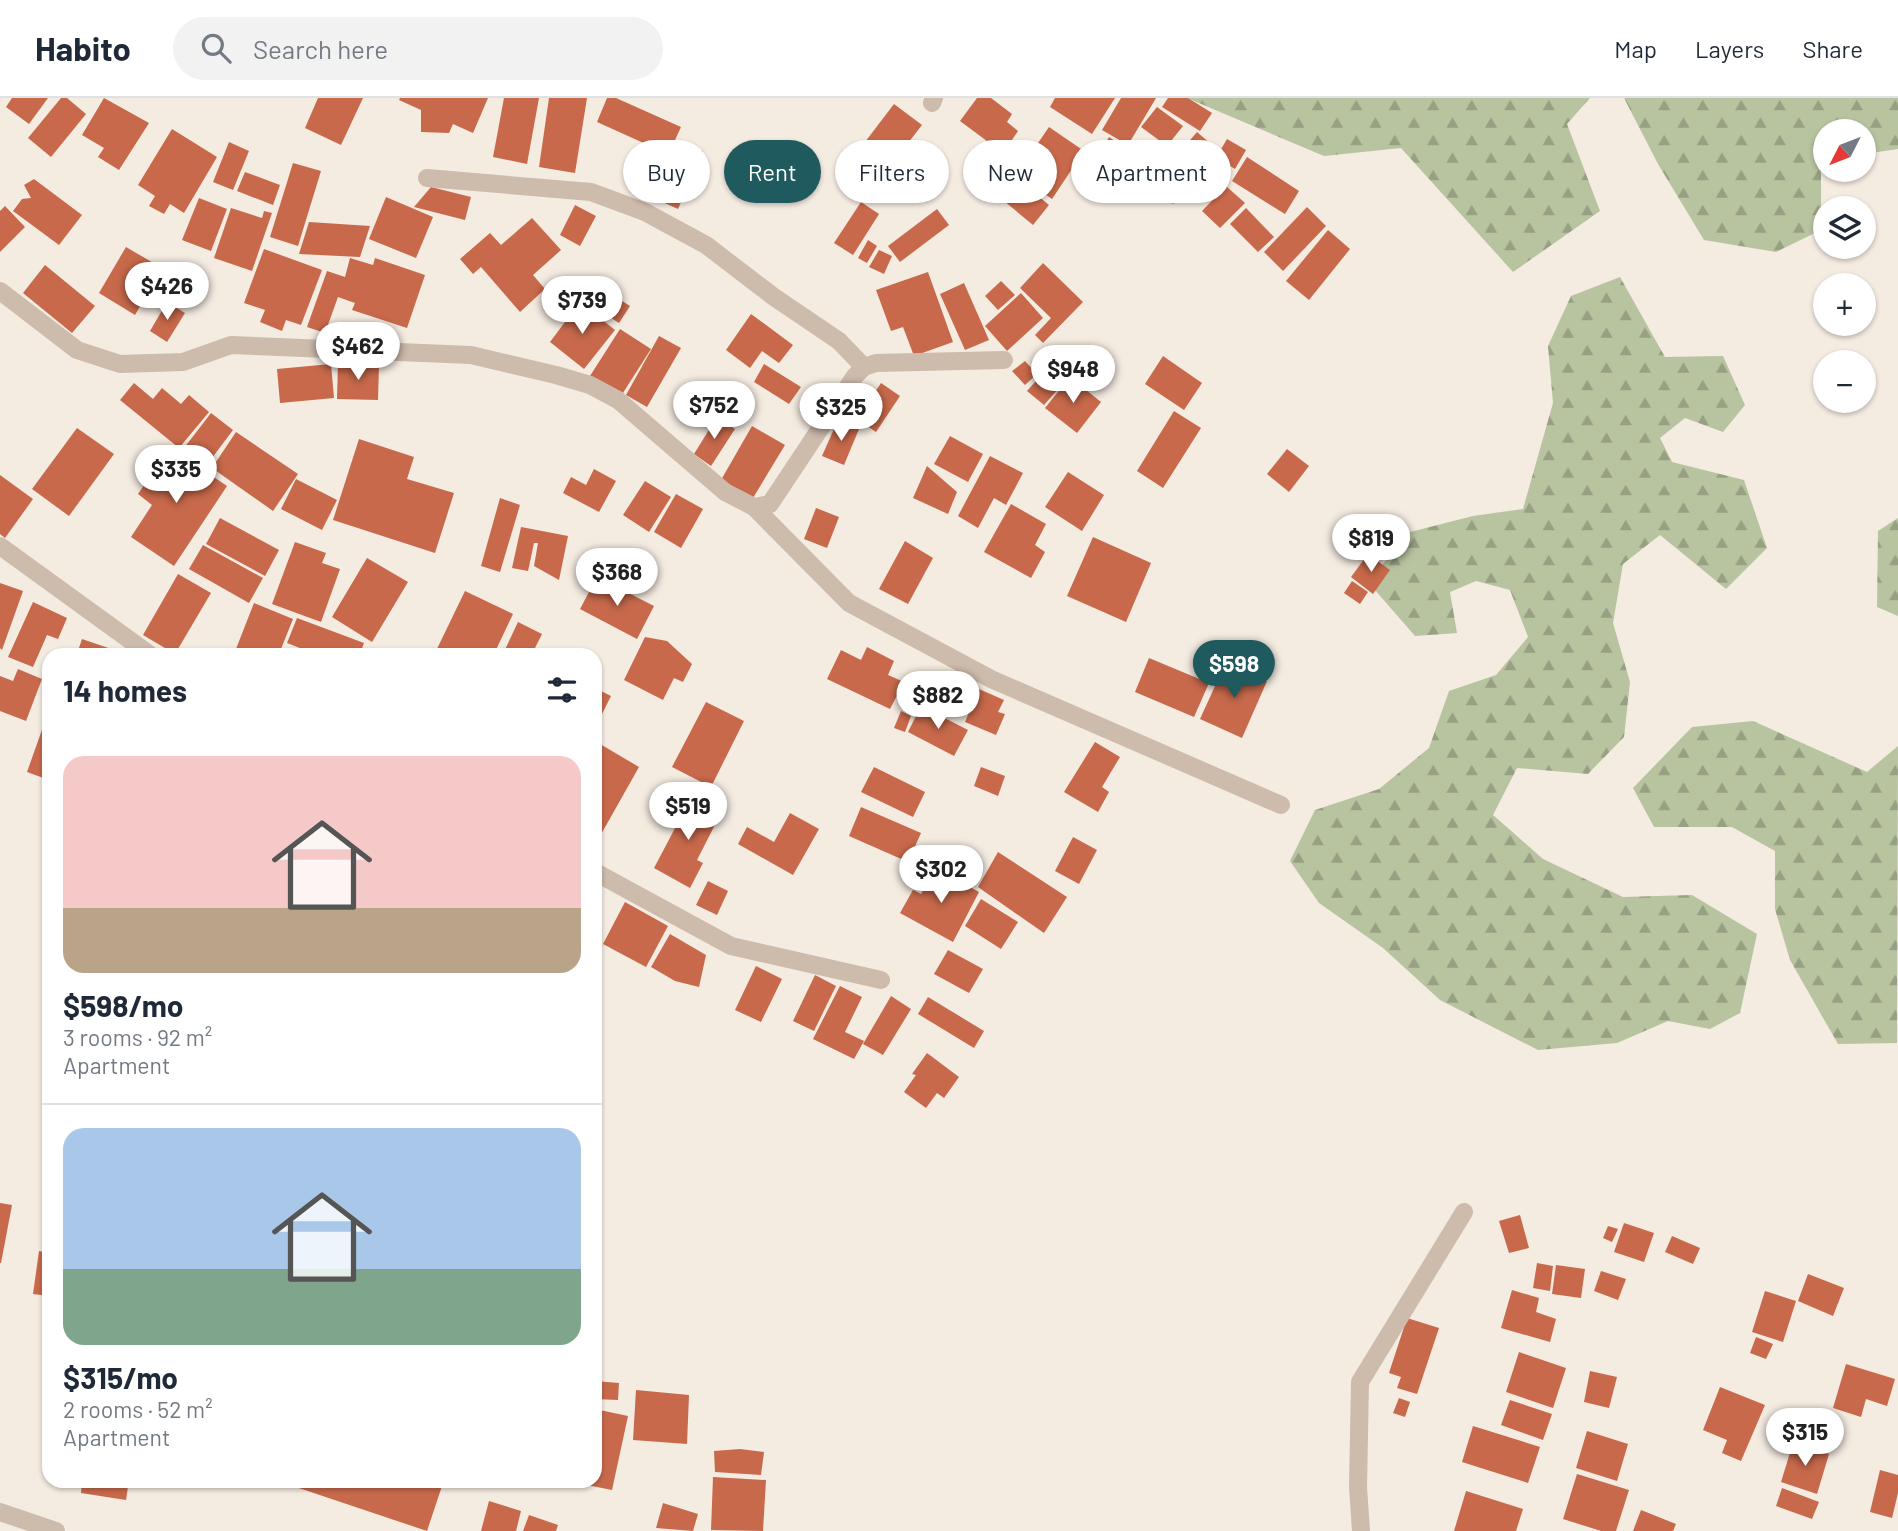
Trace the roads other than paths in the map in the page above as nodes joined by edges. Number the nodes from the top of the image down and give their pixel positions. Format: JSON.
{"nodes":[{"id":1,"x":428,"y":178,"type":"dead end"},
{"id":2,"x":0,"y":291,"type":"edge"},
{"id":3,"x":1004,"y":360,"type":"dead end"},
{"id":4,"x":864,"y":367,"type":"junction"},
{"id":5,"x":754,"y":507,"type":"junction"},
{"id":6,"x":0,"y":546,"type":"edge"},
{"id":7,"x":141,"y":648,"type":"edge"},
{"id":8,"x":1281,"y":805,"type":"dead end"},
{"id":9,"x":602,"y":876,"type":"edge"},
{"id":10,"x":881,"y":980,"type":"dead end"},
{"id":11,"x":1464,"y":1212,"type":"dead end"},
{"id":12,"x":0,"y":1512,"type":"edge"},
{"id":13,"x":56,"y":1531,"type":"edge"},
{"id":14,"x":1361,"y":1531,"type":"edge"}],
"edges":[{"from":1,"to":4,"type":"street"},
{"from":2,"to":5,"type":"street"},
{"from":3,"to":4,"type":"street"},
{"from":4,"to":5,"type":"street"},
{"from":5,"to":8,"type":"street"},
{"from":6,"to":7,"type":"street"},
{"from":9,"to":10,"type":"street"},
{"from":11,"to":14,"type":"street"},
{"from":12,"to":13,"type":"street"}]}
